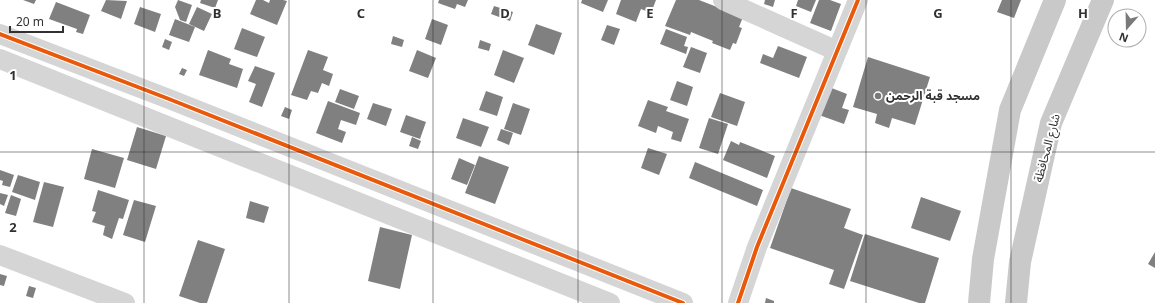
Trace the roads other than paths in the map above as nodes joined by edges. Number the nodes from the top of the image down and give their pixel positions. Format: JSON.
{"nodes":[{"id":1,"x":722,"y":0,"type":"edge"},
{"id":2,"x":858,"y":0,"type":"edge"},
{"id":3,"x":1055,"y":0,"type":"edge"},
{"id":4,"x":1103,"y":0,"type":"edge"},
{"id":5,"x":0,"y":34,"type":"edge"},
{"id":6,"x":837,"y":51,"type":"junction"},
{"id":7,"x":0,"y":59,"type":"edge"},
{"id":8,"x":0,"y":255,"type":"edge"},
{"id":9,"x":983,"y":259,"type":"junction"},
{"id":10,"x":125,"y":303,"type":"edge"},
{"id":11,"x":610,"y":303,"type":"edge"},
{"id":12,"x":683,"y":303,"type":"edge"},
{"id":13,"x":738,"y":303,"type":"edge"},
{"id":14,"x":968,"y":303,"type":"edge"},
{"id":15,"x":979,"y":303,"type":"edge"},
{"id":16,"x":1016,"y":303,"type":"edge"}],
"edges":[{"from":1,"to":6,"type":"street"},
{"from":2,"to":6,"type":"street"},
{"from":3,"to":9,"type":"main road"},
{"from":4,"to":16,"type":"main road","name":"شارع المحافظة"},
{"from":5,"to":12,"type":"street"},
{"from":6,"to":13,"type":"street"},
{"from":7,"to":11,"type":"street"},
{"from":8,"to":10,"type":"street"},
{"from":9,"to":14,"type":"street"},
{"from":9,"to":15,"type":"main road"}]}
